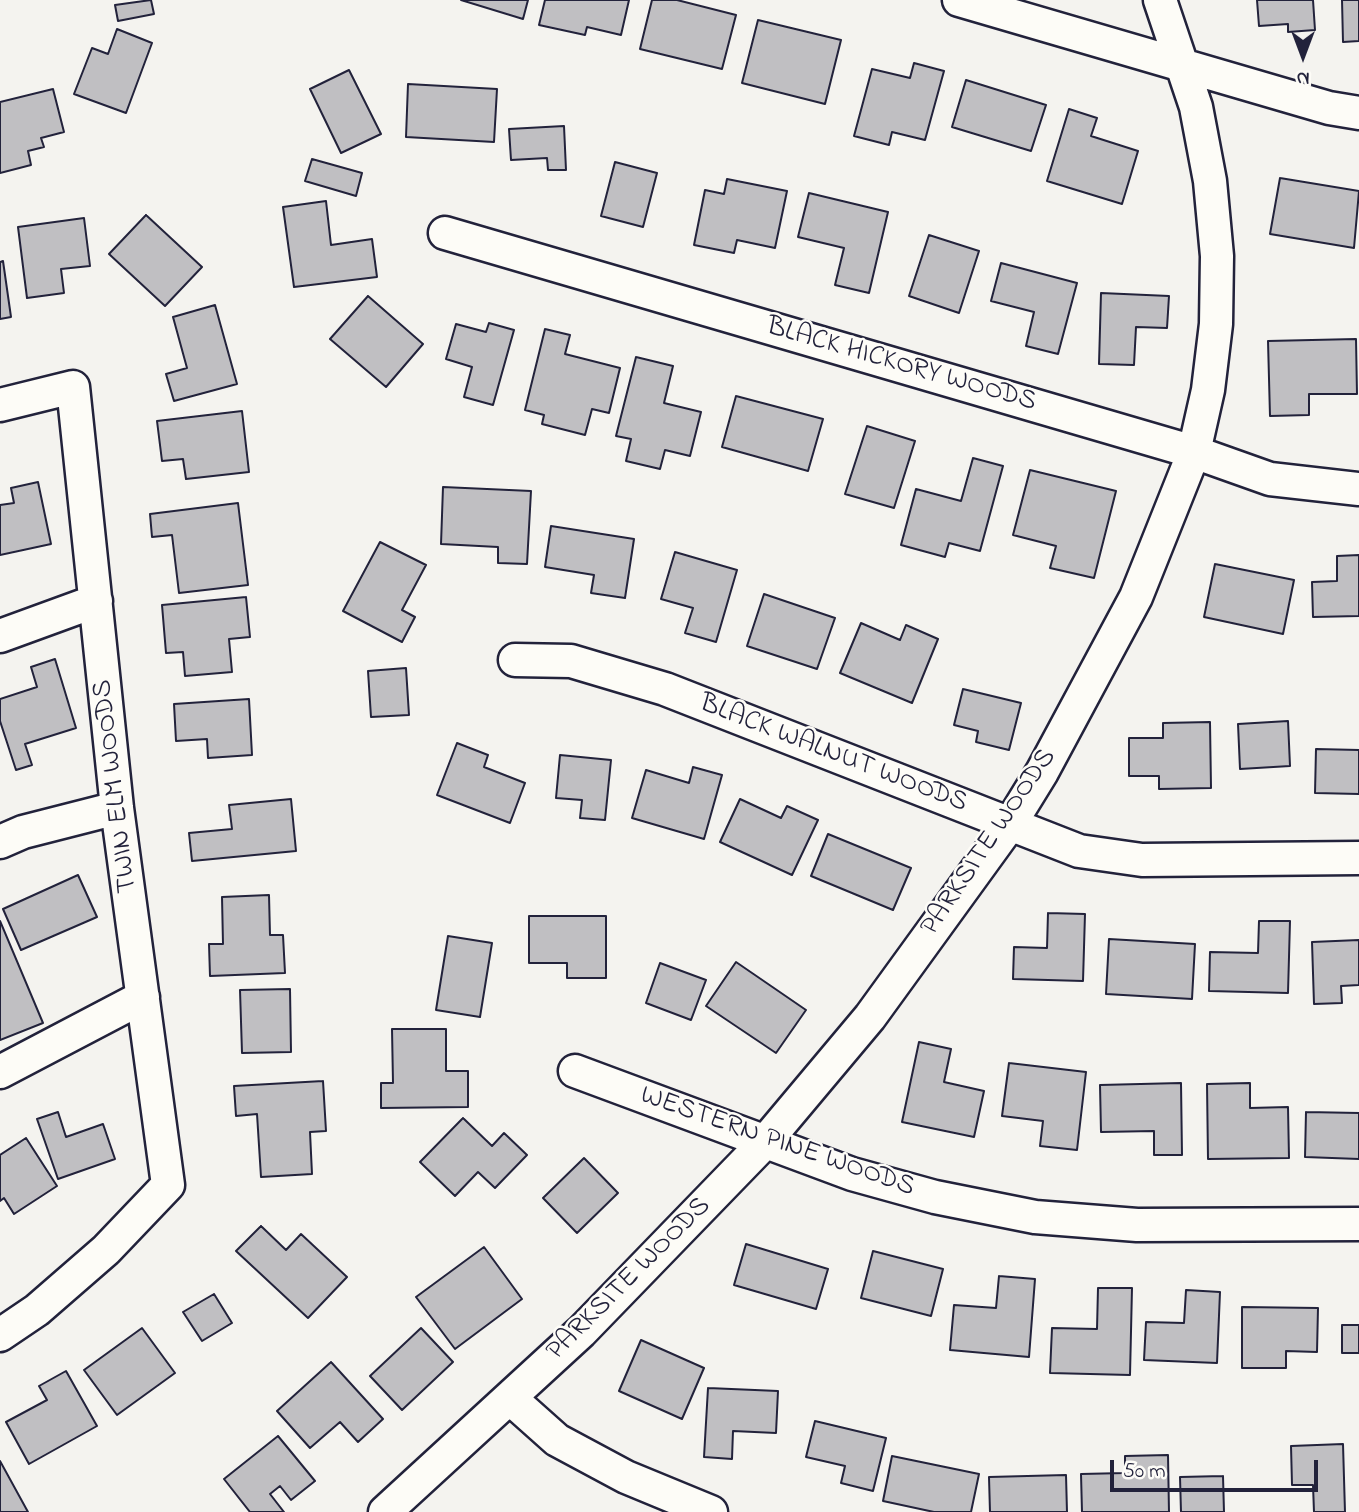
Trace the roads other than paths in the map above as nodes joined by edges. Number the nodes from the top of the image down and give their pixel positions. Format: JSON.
{"nodes":[{"id":1,"x":959,"y":0,"type":"edge"},
{"id":2,"x":1160,"y":0,"type":"edge"},
{"id":3,"x":1184,"y":66,"type":"junction"},
{"id":4,"x":1359,"y":113,"type":"edge"},
{"id":5,"x":445,"y":233,"type":"dead end"},
{"id":6,"x":0,"y":405,"type":"edge"},
{"id":7,"x":1194,"y":452,"type":"junction"},
{"id":8,"x":1359,"y":489,"type":"edge"},
{"id":9,"x":96,"y":601,"type":"junction"},
{"id":10,"x":0,"y":636,"type":"edge"},
{"id":11,"x":515,"y":660,"type":"dead end"},
{"id":12,"x":117,"y":808,"type":"junction"},
{"id":13,"x":1010,"y":824,"type":"junction"},
{"id":14,"x":0,"y":842,"type":"edge"},
{"id":15,"x":1359,"y":858,"type":"edge"},
{"id":16,"x":143,"y":997,"type":"junction"},
{"id":17,"x":575,"y":1071,"type":"dead end"},
{"id":18,"x":0,"y":1072,"type":"edge"},
{"id":19,"x":766,"y":1141,"type":"junction"},
{"id":20,"x":1359,"y":1224,"type":"edge"},
{"id":21,"x":0,"y":1335,"type":"edge"},
{"id":22,"x":511,"y":1399,"type":"junction"},
{"id":23,"x":385,"y":1512,"type":"edge"},
{"id":24,"x":711,"y":1512,"type":"edge"}],
"edges":[{"from":1,"to":3,"type":"street"},
{"from":2,"to":3,"type":"street","name":"PARKSITE WOODS"},
{"from":3,"to":4,"type":"street"},
{"from":3,"to":7,"type":"street","name":"PARKSITE WOODS"},
{"from":5,"to":7,"type":"street","name":"BLACK HICKORY WOODS"},
{"from":6,"to":9,"type":"street","name":"TWIN ELM WOODS"},
{"from":7,"to":8,"type":"street","name":"BLACK HICKORY WOODS"},
{"from":7,"to":13,"type":"street","name":"PARKSITE WOODS"},
{"from":9,"to":10,"type":"street"},
{"from":9,"to":12,"type":"street","name":"TWIN ELM WOODS"},
{"from":11,"to":13,"type":"street","name":"BLACK WALNUT WOODS"},
{"from":12,"to":14,"type":"street"},
{"from":12,"to":16,"type":"street","name":"TWIN ELM WOODS"},
{"from":13,"to":15,"type":"street","name":"BLACK WALNUT WOODS"},
{"from":13,"to":19,"type":"street","name":"PARKSITE WOODS"},
{"from":16,"to":18,"type":"street"},
{"from":16,"to":21,"type":"street","name":"TWIN ELM WOODS"},
{"from":17,"to":19,"type":"street","name":"WESTERN PINE WOODS"},
{"from":19,"to":20,"type":"street","name":"WESTERN PINE WOODS"},
{"from":19,"to":22,"type":"street","name":"PARKSITE WOODS"},
{"from":22,"to":23,"type":"street","name":"PARKSITE WOODS"},
{"from":22,"to":24,"type":"street"}]}
